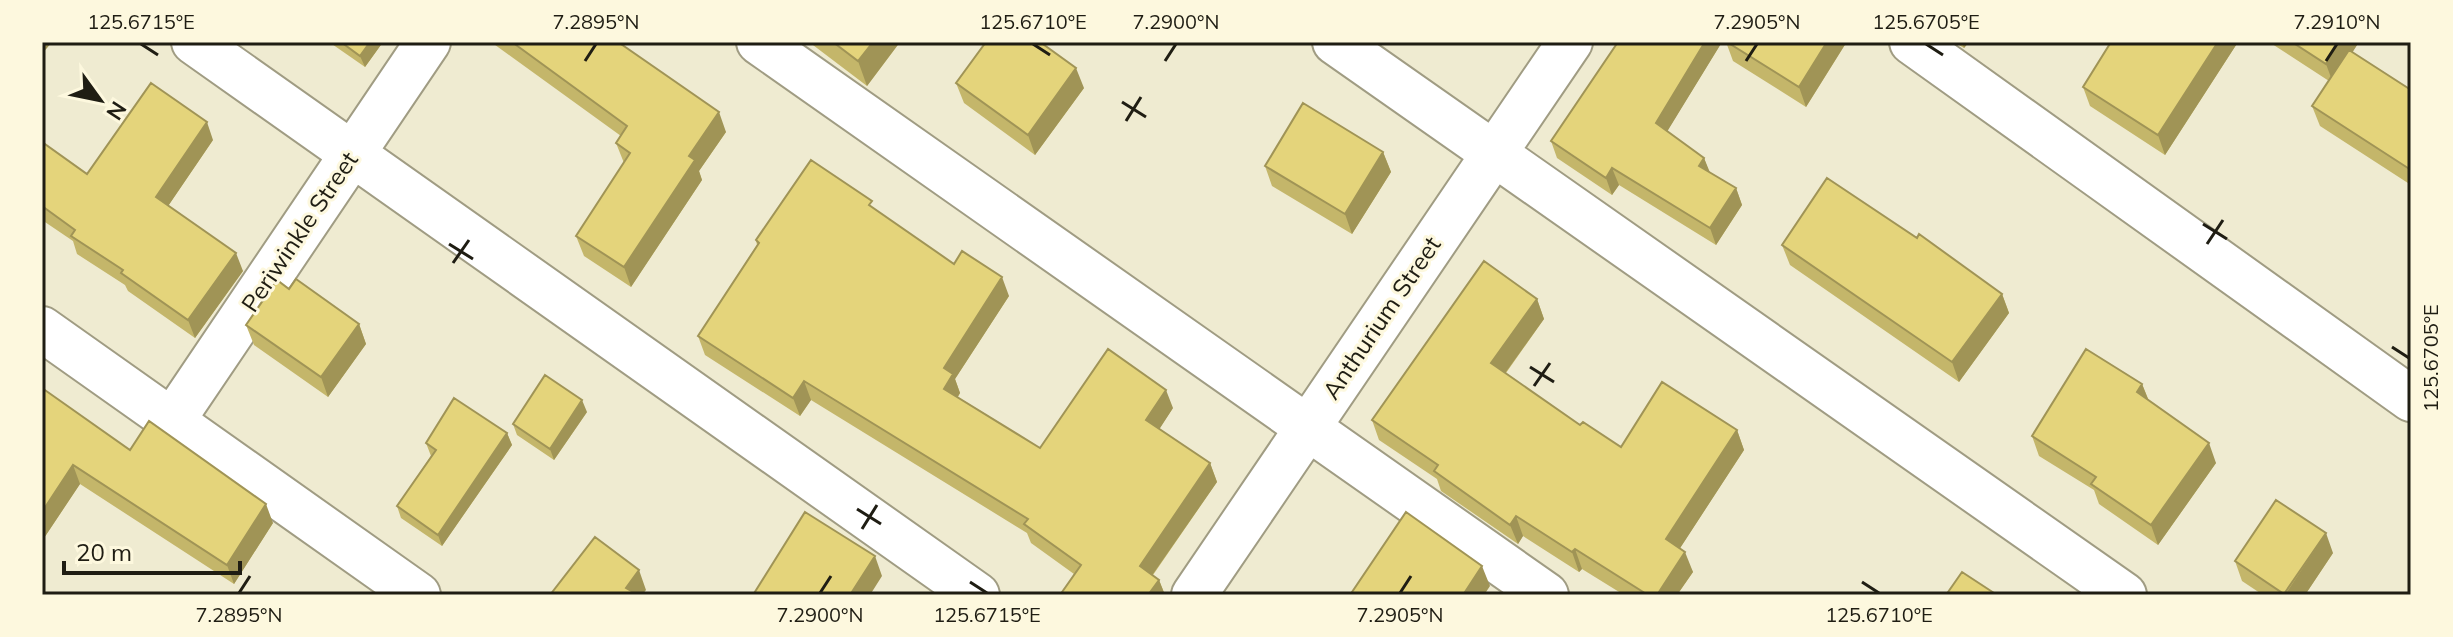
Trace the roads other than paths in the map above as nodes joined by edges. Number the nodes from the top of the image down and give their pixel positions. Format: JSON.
{"nodes":[{"id":1,"x":194,"y":42,"type":"edge"},
{"id":2,"x":428,"y":42,"type":"edge"},
{"id":3,"x":759,"y":42,"type":"edge"},
{"id":4,"x":1335,"y":42,"type":"edge"},
{"id":5,"x":1570,"y":42,"type":"edge"},
{"id":6,"x":1912,"y":42,"type":"edge"},
{"id":7,"x":353,"y":154,"type":"junction"},
{"id":8,"x":1493,"y":155,"type":"junction"},
{"id":9,"x":42,"y":329,"type":"edge"},
{"id":10,"x":2411,"y":399,"type":"edge"},
{"id":11,"x":172,"y":421,"type":"junction"},
{"id":12,"x":1308,"y":427,"type":"junction"},
{"id":13,"x":418,"y":595,"type":"edge"},
{"id":14,"x":977,"y":595,"type":"edge"},
{"id":15,"x":1194,"y":595,"type":"edge"},
{"id":16,"x":1546,"y":595,"type":"edge"},
{"id":17,"x":2124,"y":595,"type":"edge"}],
"edges":[{"from":1,"to":7,"type":"street"},
{"from":2,"to":7,"type":"street","name":"Periwinkle Street"},
{"from":3,"to":12,"type":"street"},
{"from":4,"to":8,"type":"street"},
{"from":5,"to":8,"type":"street","name":"Anthurium Street"},
{"from":6,"to":10,"type":"street"},
{"from":7,"to":11,"type":"street","name":"Periwinkle Street"},
{"from":7,"to":14,"type":"street"},
{"from":8,"to":12,"type":"street","name":"Anthurium Street"},
{"from":8,"to":17,"type":"street"},
{"from":9,"to":11,"type":"street"},
{"from":11,"to":13,"type":"street"},
{"from":12,"to":15,"type":"street","name":"Anthurium Street"},
{"from":12,"to":16,"type":"street"}]}
